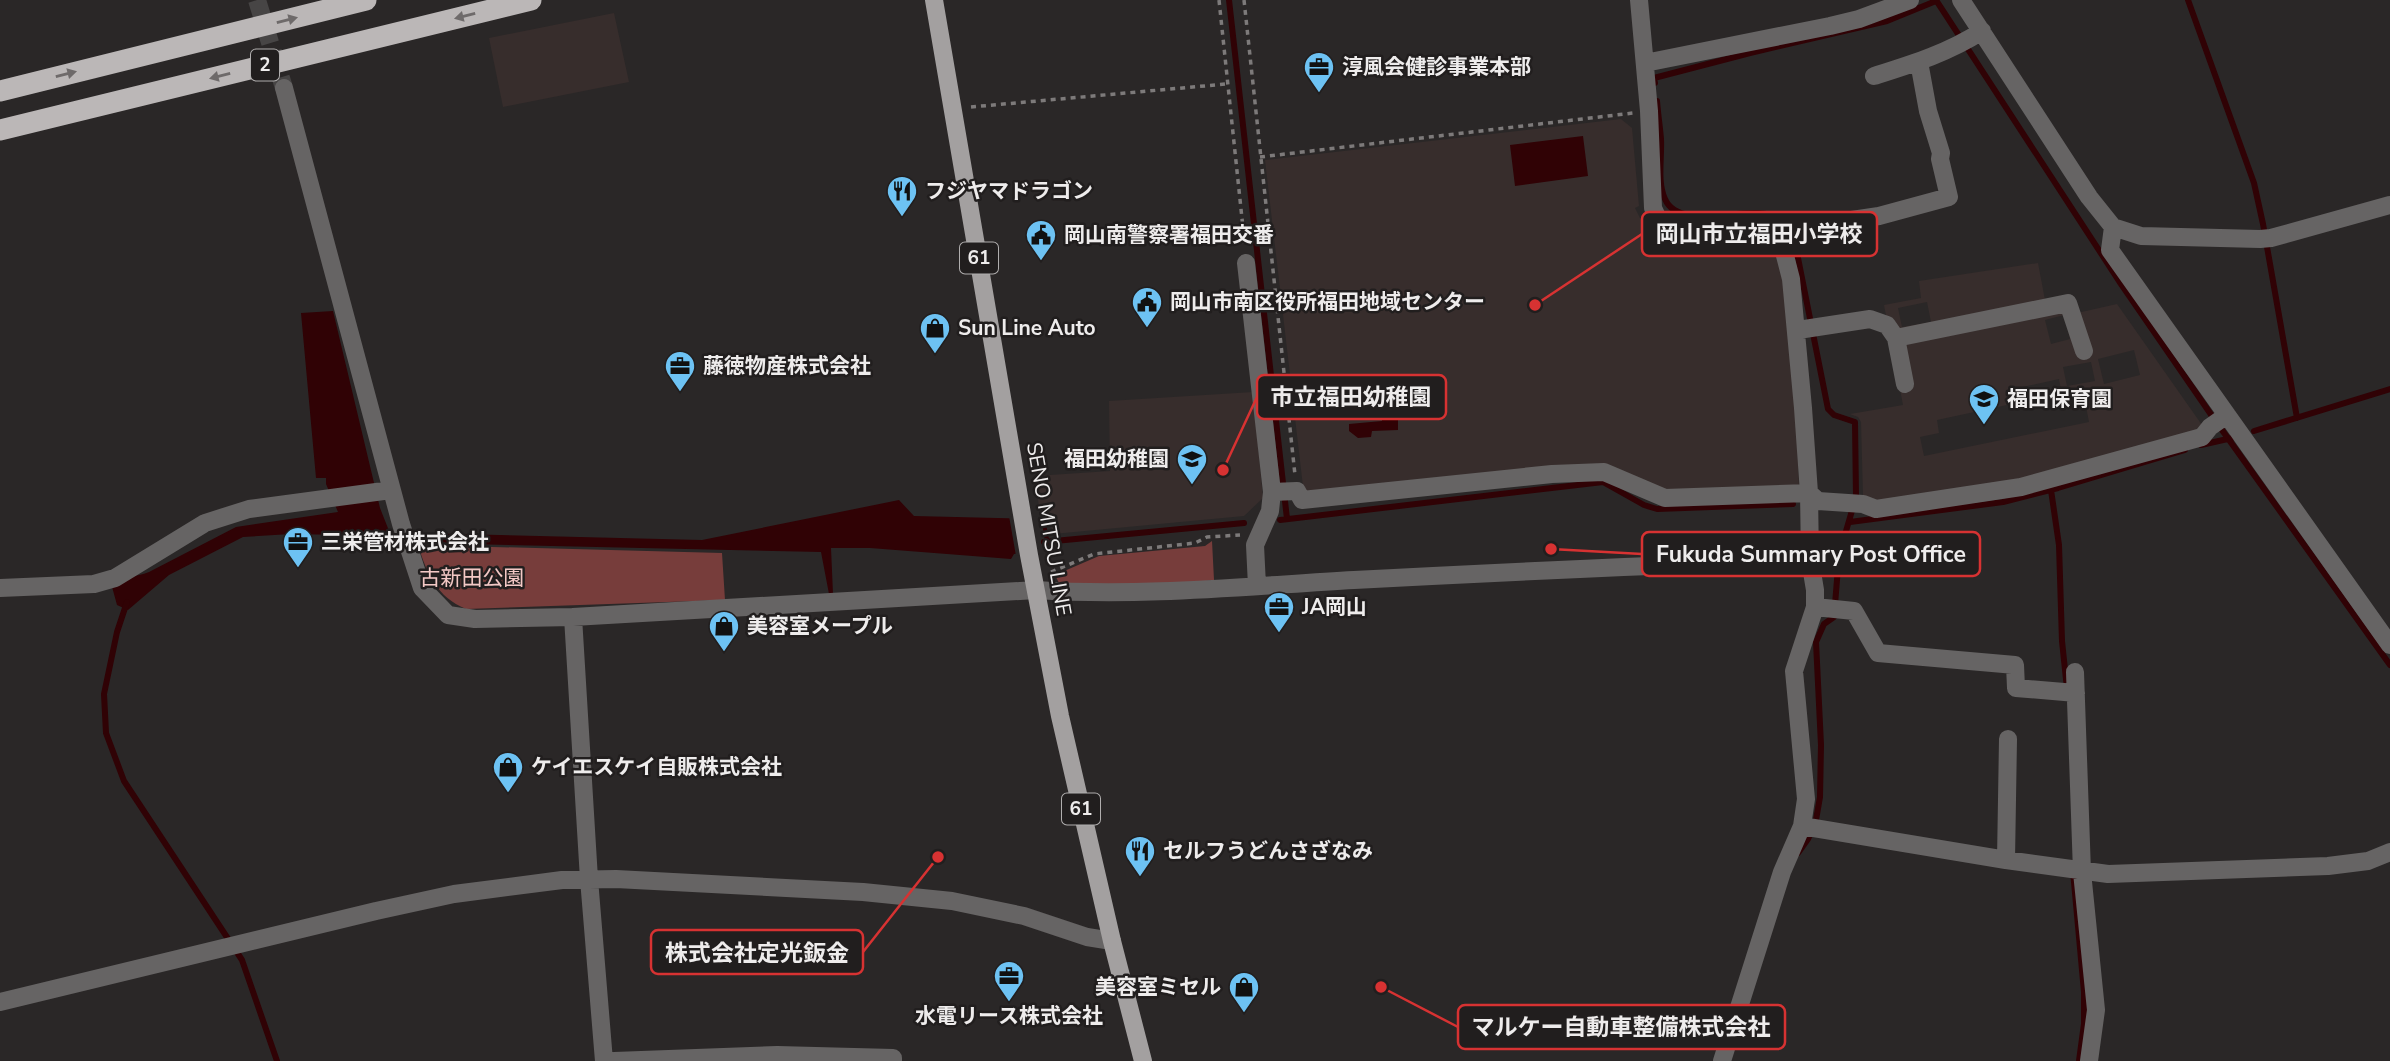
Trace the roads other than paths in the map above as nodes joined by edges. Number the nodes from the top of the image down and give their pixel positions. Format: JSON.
{"nodes":[{"id":1,"x":366,"y":0,"type":"edge"},
{"id":2,"x":531,"y":0,"type":"edge"},
{"id":3,"x":934,"y":0,"type":"edge"},
{"id":4,"x":1639,"y":0,"type":"edge"},
{"id":5,"x":1910,"y":0,"type":"edge"},
{"id":6,"x":1961,"y":0,"type":"edge"},
{"id":7,"x":1970,"y":38,"type":"junction"},
{"id":8,"x":1645,"y":62,"type":"junction"},
{"id":9,"x":1919,"y":62,"type":"junction"},
{"id":10,"x":1874,"y":76,"type":"dead end"},
{"id":11,"x":284,"y":88,"type":"tunnel mouth"},
{"id":12,"x":0,"y":91,"type":"edge"},
{"id":13,"x":0,"y":131,"type":"edge"},
{"id":14,"x":2390,"y":205,"type":"edge"},
{"id":15,"x":2112,"y":227,"type":"junction"},
{"id":16,"x":1782,"y":244,"type":"junction"},
{"id":17,"x":1247,"y":262,"type":"road end"},
{"id":18,"x":1807,"y":329,"type":"junction"},
{"id":19,"x":1896,"y":338,"type":"junction"},
{"id":20,"x":2084,"y":351,"type":"dead end"},
{"id":21,"x":1905,"y":384,"type":"dead end"},
{"id":22,"x":2219,"y":420,"type":"junction"},
{"id":23,"x":391,"y":490,"type":"junction"},
{"id":24,"x":1285,"y":492,"type":"junction"},
{"id":25,"x":1809,"y":493,"type":"junction"},
{"id":26,"x":1810,"y":560,"type":"junction"},
{"id":27,"x":1256,"y":586,"type":"junction"},
{"id":28,"x":0,"y":588,"type":"edge"},
{"id":29,"x":1036,"y":590,"type":"junction"},
{"id":30,"x":1828,"y":608,"type":"junction"},
{"id":31,"x":573,"y":617,"type":"junction"},
{"id":32,"x":2390,"y":645,"type":"edge"},
{"id":33,"x":2075,"y":672,"type":"dead end"},
{"id":34,"x":2070,"y":693,"type":"junction"},
{"id":35,"x":2008,"y":739,"type":"dead end"},
{"id":36,"x":1810,"y":828,"type":"junction"},
{"id":37,"x":2390,"y":852,"type":"edge"},
{"id":38,"x":2006,"y":860,"type":"junction"},
{"id":39,"x":2076,"y":871,"type":"junction"},
{"id":40,"x":589,"y":879,"type":"junction"},
{"id":41,"x":1112,"y":941,"type":"junction"},
{"id":42,"x":0,"y":1002,"type":"edge"},
{"id":43,"x":604,"y":1061,"type":"edge"},
{"id":44,"x":614,"y":1061,"type":"edge"},
{"id":45,"x":893,"y":1061,"type":"edge"},
{"id":46,"x":1143,"y":1061,"type":"edge"},
{"id":47,"x":1722,"y":1061,"type":"edge"},
{"id":48,"x":2089,"y":1061,"type":"edge"}],
"edges":[{"from":12,"to":1,"type":"highway","number":"2","one_way":true},
{"from":2,"to":13,"type":"highway","number":"2","one_way":true},
{"from":3,"to":29,"type":"main road","name":"SENO MITSU LINE","number":"61"},
{"from":4,"to":8,"type":"street"},
{"from":5,"to":8,"type":"street"},
{"from":6,"to":7,"type":"street"},
{"from":7,"to":9,"type":"street"},
{"from":7,"to":15,"type":"street"},
{"from":8,"to":16,"type":"street"},
{"from":9,"to":10,"type":"street"},
{"from":9,"to":16,"type":"street"},
{"from":11,"to":23,"type":"street"},
{"from":14,"to":15,"type":"street"},
{"from":15,"to":22,"type":"street"},
{"from":16,"to":18,"type":"street"},
{"from":17,"to":24,"type":"street"},
{"from":18,"to":19,"type":"street"},
{"from":18,"to":25,"type":"street"},
{"from":19,"to":20,"type":"street"},
{"from":19,"to":21,"type":"street"},
{"from":22,"to":25,"type":"street"},
{"from":22,"to":32,"type":"street"},
{"from":23,"to":28,"type":"street"},
{"from":23,"to":31,"type":"street"},
{"from":24,"to":25,"type":"street"},
{"from":24,"to":27,"type":"street"},
{"from":25,"to":26,"type":"street"},
{"from":26,"to":27,"type":"street"},
{"from":26,"to":30,"type":"street"},
{"from":27,"to":29,"type":"street"},
{"from":29,"to":31,"type":"street"},
{"from":29,"to":41,"type":"main road","name":"SENO MITSU LINE","number":"61"},
{"from":30,"to":34,"type":"street"},
{"from":30,"to":36,"type":"street"},
{"from":31,"to":40,"type":"street"},
{"from":33,"to":34,"type":"street"},
{"from":34,"to":39,"type":"street"},
{"from":35,"to":38,"type":"street"},
{"from":36,"to":38,"type":"street"},
{"from":36,"to":47,"type":"street"},
{"from":37,"to":39,"type":"street"},
{"from":38,"to":39,"type":"street"},
{"from":39,"to":48,"type":"street"},
{"from":40,"to":41,"type":"street"},
{"from":40,"to":42,"type":"street"},
{"from":40,"to":43,"type":"street"},
{"from":41,"to":46,"type":"main road","name":"SENO MITSU LINE","number":"61"},
{"from":44,"to":45,"type":"street"}]}
